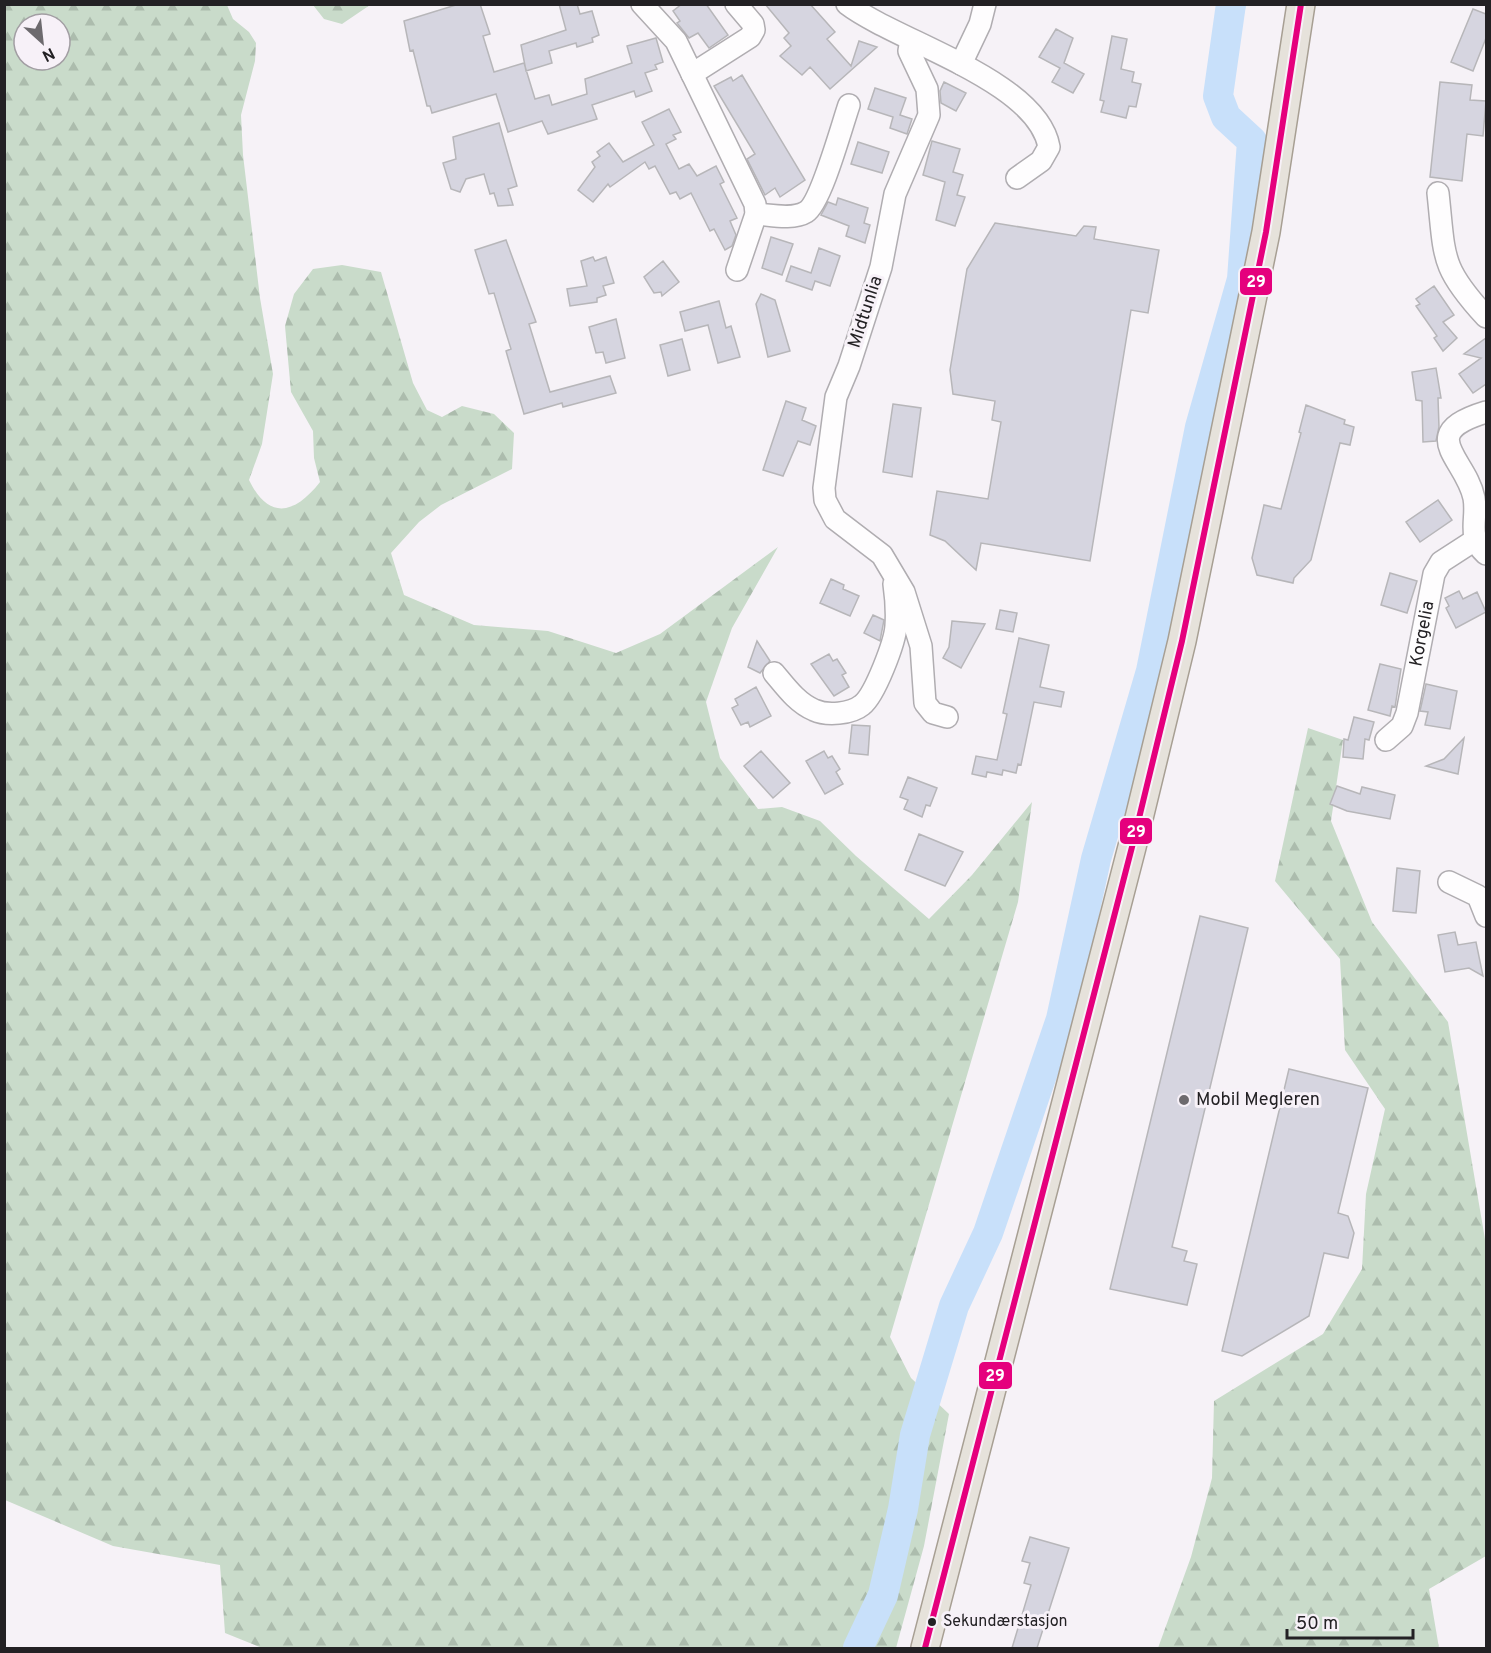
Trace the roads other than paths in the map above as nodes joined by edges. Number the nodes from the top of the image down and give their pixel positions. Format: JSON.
{"nodes":[{"id":1,"x":642,"y":4,"type":"edge"},
{"id":2,"x":736,"y":4,"type":"edge"},
{"id":3,"x":847,"y":4,"type":"edge"},
{"id":4,"x":985,"y":4,"type":"edge"},
{"id":5,"x":1301,"y":4,"type":"edge"},
{"id":6,"x":911,"y":40,"type":"junction"},
{"id":7,"x":961,"y":64,"type":"junction"},
{"id":8,"x":692,"y":74,"type":"junction"},
{"id":9,"x":849,"y":105,"type":"dead end"},
{"id":10,"x":1017,"y":178,"type":"dead end"},
{"id":11,"x":1438,"y":193,"type":"dead end"},
{"id":12,"x":756,"y":214,"type":"junction"},
{"id":13,"x":737,"y":270,"type":"dead end"},
{"id":14,"x":1486,"y":316,"type":"edge"},
{"id":15,"x":1486,"y":412,"type":"edge"},
{"id":16,"x":1481,"y":547,"type":"edge"},
{"id":17,"x":890,"y":566,"type":"junction"},
{"id":18,"x":774,"y":673,"type":"dead end"},
{"id":19,"x":947,"y":717,"type":"dead end"},
{"id":20,"x":1386,"y":740,"type":"dead end"},
{"id":21,"x":1449,"y":882,"type":"dead end"},
{"id":22,"x":1486,"y":916,"type":"edge"},
{"id":23,"x":925,"y":1648,"type":"edge"}],
"edges":[{"from":1,"to":8,"type":"street"},
{"from":2,"to":8,"type":"street"},
{"from":3,"to":6,"type":"street"},
{"from":4,"to":7,"type":"street"},
{"from":5,"to":23,"type":"main road"},
{"from":6,"to":7,"type":"street"},
{"from":6,"to":17,"type":"street","name":"Midtunlia"},
{"from":7,"to":10,"type":"street"},
{"from":8,"to":12,"type":"street"},
{"from":9,"to":12,"type":"street"},
{"from":11,"to":14,"type":"street"},
{"from":12,"to":13,"type":"street"},
{"from":15,"to":16,"type":"street","name":"Korgelia"},
{"from":16,"to":20,"type":"street","name":"Korgelia"},
{"from":17,"to":18,"type":"street"},
{"from":17,"to":19,"type":"street","name":"Midtunlia"},
{"from":21,"to":22,"type":"street"}]}
